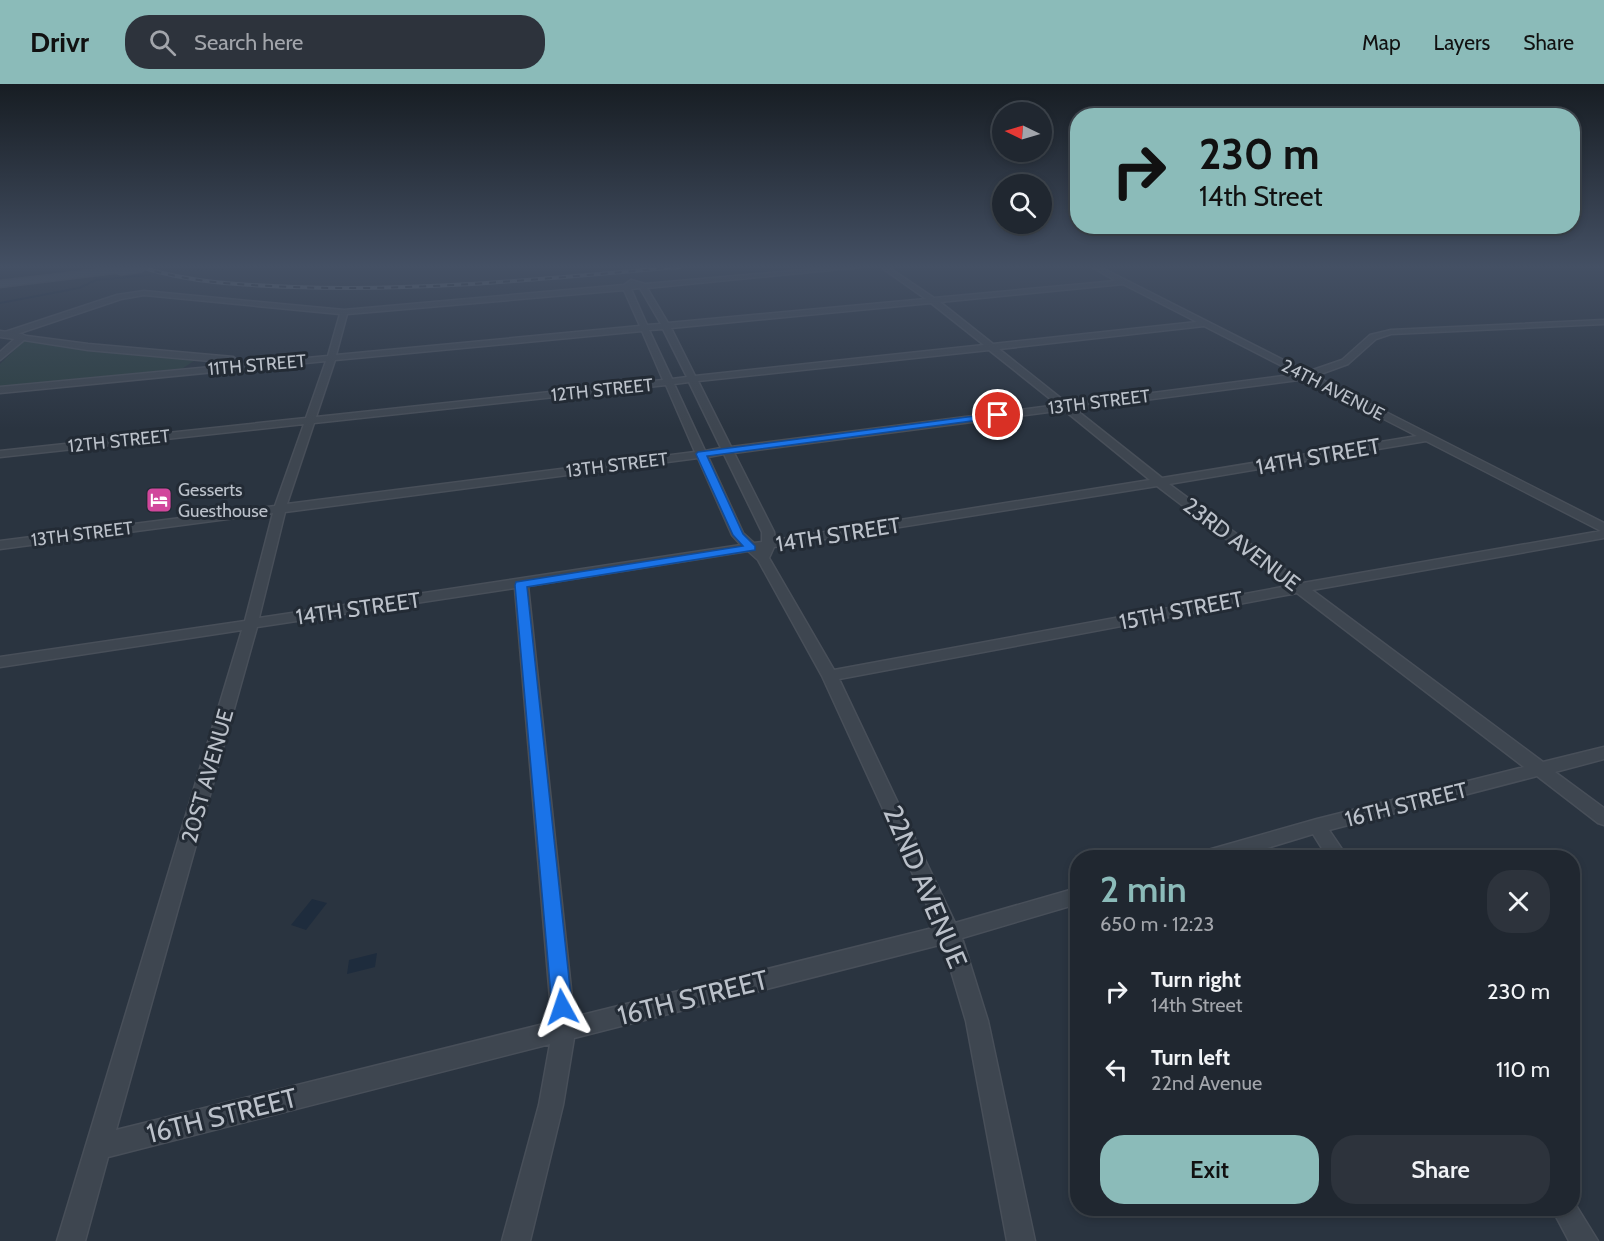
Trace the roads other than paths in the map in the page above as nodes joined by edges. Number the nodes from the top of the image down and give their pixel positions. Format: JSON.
{"nodes":[{"id":1,"x":45,"y":321,"type":"edge"},
{"id":2,"x":342,"y":321,"type":"edge"},
{"id":3,"x":643,"y":321,"type":"edge"},
{"id":4,"x":663,"y":321,"type":"edge"},
{"id":5,"x":722,"y":321,"type":"edge"},
{"id":6,"x":958,"y":321,"type":"edge"},
{"id":7,"x":1197,"y":321,"type":"edge"},
{"id":8,"x":1604,"y":321,"type":"edge"},
{"id":9,"x":1203,"y":324,"type":"junction"},
{"id":10,"x":666,"y":326,"type":"junction"},
{"id":11,"x":646,"y":328,"type":"junction"},
{"id":12,"x":4,"y":334,"type":"edge"},
{"id":13,"x":22,"y":336,"type":"junction"},
{"id":14,"x":993,"y":348,"type":"junction"},
{"id":15,"x":0,"y":357,"type":"edge"},
{"id":16,"x":217,"y":359,"type":"junction"},
{"id":17,"x":331,"y":359,"type":"junction"},
{"id":18,"x":272,"y":363,"type":"junction"},
{"id":19,"x":205,"y":370,"type":"junction"},
{"id":20,"x":1306,"y":376,"type":"junction"},
{"id":21,"x":692,"y":380,"type":"junction"},
{"id":22,"x":670,"y":382,"type":"junction"},
{"id":23,"x":0,"y":390,"type":"edge"},
{"id":24,"x":1066,"y":406,"type":"junction"},
{"id":25,"x":309,"y":421,"type":"junction"},
{"id":26,"x":1426,"y":438,"type":"junction"},
{"id":27,"x":727,"y":451,"type":"junction"},
{"id":28,"x":0,"y":454,"type":"edge"},
{"id":29,"x":701,"y":454,"type":"junction"},
{"id":30,"x":1161,"y":483,"type":"junction"},
{"id":31,"x":280,"y":508,"type":"junction"},
{"id":32,"x":1604,"y":528,"type":"edge"},
{"id":33,"x":1604,"y":534,"type":"edge"},
{"id":34,"x":0,"y":545,"type":"edge"},
{"id":35,"x":761,"y":550,"type":"junction"},
{"id":36,"x":521,"y":585,"type":"junction"},
{"id":37,"x":1300,"y":588,"type":"junction"},
{"id":38,"x":251,"y":624,"type":"junction"},
{"id":39,"x":0,"y":662,"type":"edge"},
{"id":40,"x":830,"y":676,"type":"junction"},
{"id":41,"x":1604,"y":753,"type":"edge"},
{"id":42,"x":1540,"y":770,"type":"junction"},
{"id":43,"x":1604,"y":818,"type":"edge"},
{"id":44,"x":1317,"y":826,"type":"junction"},
{"id":45,"x":1235,"y":850,"type":"edge"},
{"id":46,"x":1333,"y":850,"type":"edge"},
{"id":47,"x":1070,"y":898,"type":"edge"},
{"id":48,"x":950,"y":933,"type":"junction"},
{"id":49,"x":564,"y":1030,"type":"junction"},
{"id":50,"x":98,"y":1147,"type":"junction"},
{"id":51,"x":1569,"y":1216,"type":"edge"},
{"id":52,"x":71,"y":1241,"type":"edge"},
{"id":53,"x":516,"y":1241,"type":"edge"},
{"id":54,"x":1021,"y":1241,"type":"edge"},
{"id":55,"x":1584,"y":1241,"type":"edge"}],
"edges":[{"from":1,"to":12,"type":"street"},
{"from":2,"to":17,"type":"street","name":"20ST AVENUE"},
{"from":3,"to":11,"type":"street","name":"22ND AVENUE"},
{"from":4,"to":10,"type":"street","name":"22ND AVENUE"},
{"from":5,"to":10,"type":"street","name":"11TH STREET"},
{"from":6,"to":14,"type":"street","name":"23RD AVENUE"},
{"from":7,"to":9,"type":"street","name":"24TH AVENUE"},
{"from":8,"to":20,"type":"street","name":"13TH STREET"},
{"from":9,"to":14,"type":"street","name":"12TH STREET"},
{"from":9,"to":20,"type":"street","name":"24TH AVENUE"},
{"from":10,"to":11,"type":"street","name":"11TH STREET"},
{"from":10,"to":21,"type":"street","name":"22ND AVENUE"},
{"from":11,"to":17,"type":"street","name":"11TH STREET"},
{"from":11,"to":22,"type":"street","name":"22ND AVENUE"},
{"from":12,"to":13,"type":"street"},
{"from":13,"to":15,"type":"street"},
{"from":13,"to":16,"type":"street"},
{"from":14,"to":21,"type":"street","name":"12TH STREET"},
{"from":14,"to":24,"type":"street","name":"23RD AVENUE"},
{"from":16,"to":18,"type":"street"},
{"from":16,"to":19,"type":"street"},
{"from":17,"to":18,"type":"street","name":"11TH STREET"},
{"from":17,"to":25,"type":"street","name":"20ST AVENUE"},
{"from":18,"to":19,"type":"street","name":"11TH STREET"},
{"from":19,"to":23,"type":"street","name":"11TH STREET"},
{"from":20,"to":24,"type":"street","name":"13TH STREET"},
{"from":20,"to":26,"type":"street","name":"24TH AVENUE"},
{"from":21,"to":22,"type":"street","name":"12TH STREET"},
{"from":21,"to":27,"type":"street","name":"22ND AVENUE"},
{"from":22,"to":25,"type":"street","name":"12TH STREET"},
{"from":22,"to":29,"type":"street","name":"22ND AVENUE"},
{"from":24,"to":27,"type":"street","name":"13TH STREET"},
{"from":24,"to":30,"type":"street","name":"23RD AVENUE"},
{"from":25,"to":28,"type":"street","name":"12TH STREET"},
{"from":25,"to":31,"type":"street","name":"20ST AVENUE"},
{"from":26,"to":30,"type":"street","name":"14TH STREET"},
{"from":26,"to":32,"type":"street","name":"24TH AVENUE"},
{"from":27,"to":29,"type":"street","name":"13TH STREET"},
{"from":27,"to":35,"type":"street","name":"22ND AVENUE"},
{"from":29,"to":31,"type":"street","name":"13TH STREET"},
{"from":29,"to":35,"type":"street","name":"22ND AVENUE"},
{"from":30,"to":35,"type":"street","name":"14TH STREET"},
{"from":30,"to":37,"type":"street","name":"23RD AVENUE"},
{"from":31,"to":34,"type":"street","name":"13TH STREET"},
{"from":31,"to":38,"type":"street","name":"20ST AVENUE"},
{"from":33,"to":37,"type":"street","name":"15TH STREET"},
{"from":35,"to":36,"type":"street","name":"14TH STREET"},
{"from":35,"to":40,"type":"street","name":"22ND AVENUE"},
{"from":36,"to":38,"type":"street","name":"14TH STREET"},
{"from":36,"to":49,"type":"street"},
{"from":37,"to":40,"type":"street","name":"15TH STREET"},
{"from":37,"to":42,"type":"street","name":"23RD AVENUE"},
{"from":38,"to":39,"type":"street","name":"14TH STREET"},
{"from":38,"to":50,"type":"street","name":"20ST AVENUE"},
{"from":40,"to":48,"type":"street","name":"22ND AVENUE"},
{"from":41,"to":42,"type":"street","name":"16TH STREET"},
{"from":42,"to":43,"type":"street","name":"23RD AVENUE"},
{"from":42,"to":44,"type":"street","name":"16TH STREET"},
{"from":44,"to":45,"type":"street","name":"16TH STREET"},
{"from":44,"to":46,"type":"street"},
{"from":47,"to":48,"type":"street","name":"16TH STREET"},
{"from":48,"to":49,"type":"street","name":"16TH STREET"},
{"from":48,"to":54,"type":"street","name":"22ND AVENUE"},
{"from":49,"to":50,"type":"street","name":"16TH STREET"},
{"from":49,"to":53,"type":"street"},
{"from":50,"to":52,"type":"street","name":"20ST AVENUE"},
{"from":51,"to":55,"type":"street"}]}
